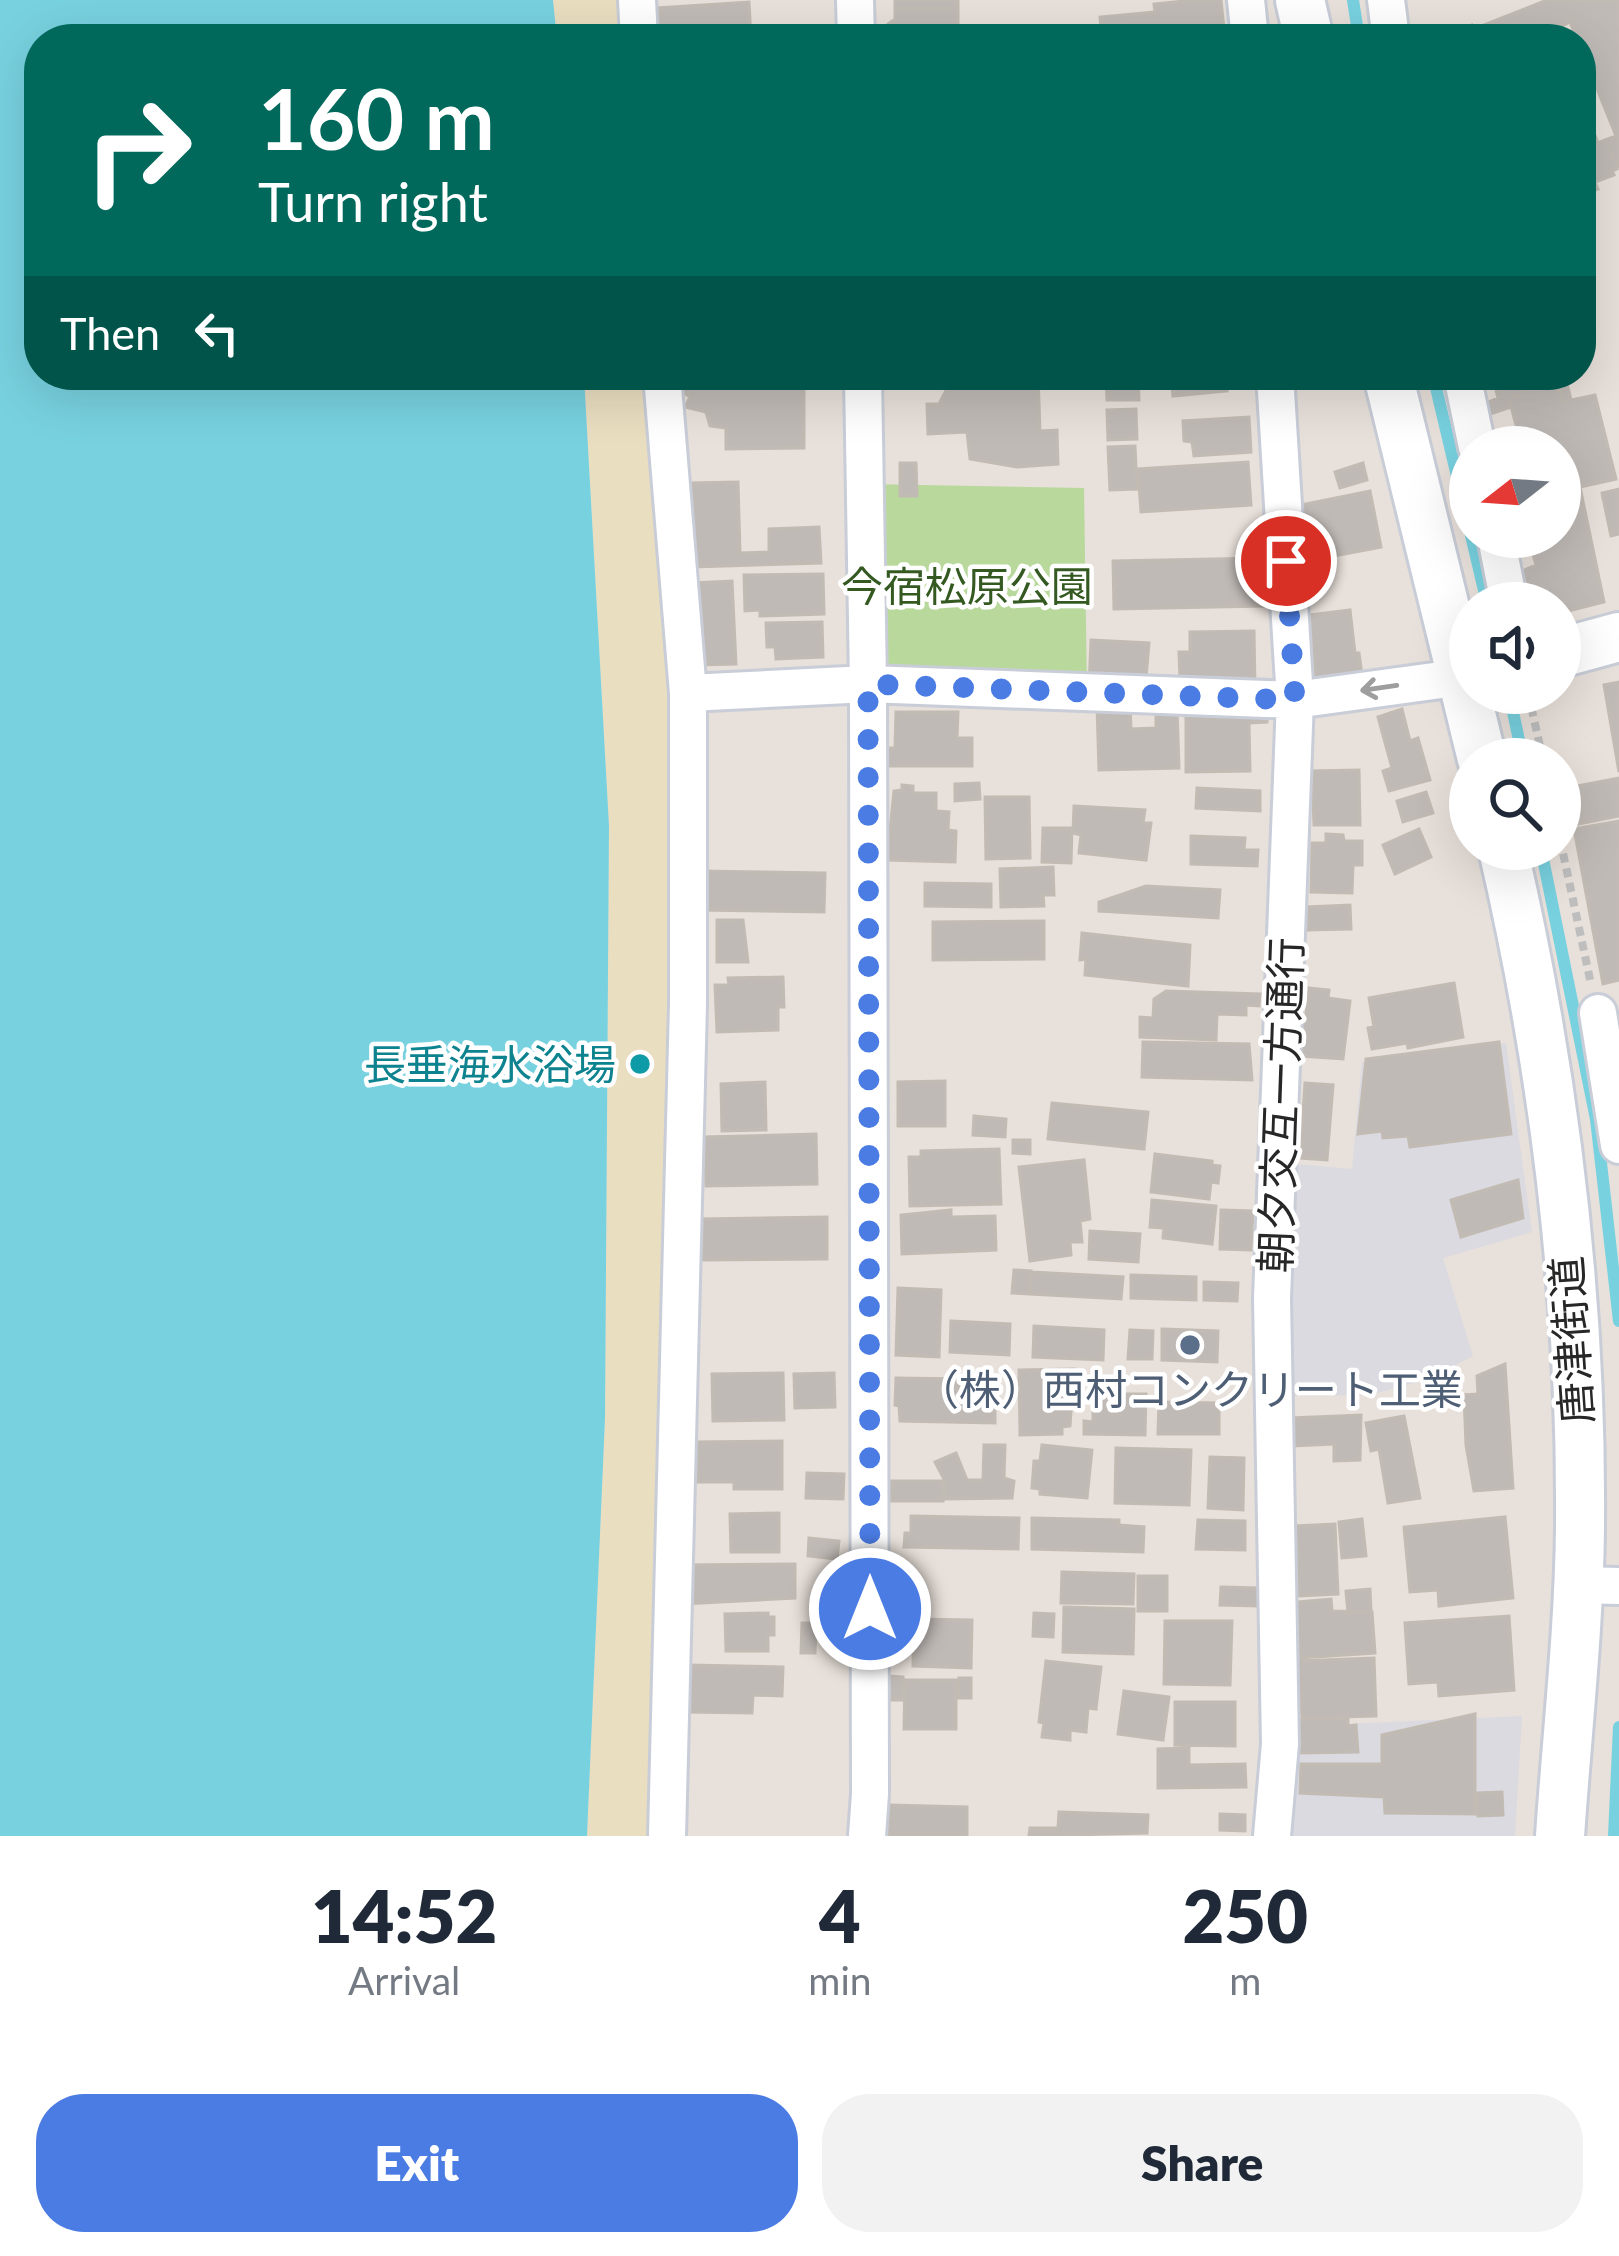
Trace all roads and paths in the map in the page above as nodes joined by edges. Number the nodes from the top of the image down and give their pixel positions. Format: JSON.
{"nodes":[{"id":1,"x":663,"y":390,"type":"edge"},
{"id":2,"x":862,"y":390,"type":"edge"},
{"id":3,"x":1276,"y":390,"type":"edge"},
{"id":4,"x":1392,"y":390,"type":"edge"},
{"id":5,"x":1465,"y":390,"type":"edge"},
{"id":6,"x":1473,"y":426,"type":"edge"},
{"id":7,"x":1449,"y":610,"type":"edge"},
{"id":8,"x":1619,"y":637,"type":"edge"},
{"id":9,"x":1581,"y":647,"type":"edge"},
{"id":10,"x":1449,"y":678,"type":"edge"},
{"id":11,"x":868,"y":684,"type":"junction"},
{"id":12,"x":688,"y":693,"type":"junction"},
{"id":13,"x":1295,"y":700,"type":"junction"},
{"id":14,"x":1507,"y":870,"type":"edge"},
{"id":15,"x":1567,"y":870,"type":"edge"},
{"id":16,"x":1598,"y":1013,"type":"joint"},
{"id":17,"x":1619,"y":1145,"type":"edge"},
{"id":18,"x":1597,"y":1585,"type":"edge"},
{"id":19,"x":667,"y":1836,"type":"edge"},
{"id":20,"x":867,"y":1836,"type":"edge"},
{"id":21,"x":1272,"y":1836,"type":"edge"},
{"id":22,"x":1561,"y":1836,"type":"edge"}],
"edges":[{"from":1,"to":12,"type":"street"},
{"from":2,"to":11,"type":"street"},
{"from":3,"to":13,"type":"street","name":"朝夕交互一方通行"},
{"from":4,"to":7,"type":"street"},
{"from":5,"to":6,"type":"street"},
{"from":8,"to":9,"type":"street"},
{"from":10,"to":13,"type":"street","one_way":true},
{"from":11,"to":12,"type":"street"},
{"from":11,"to":13,"type":"street"},
{"from":11,"to":20,"type":"street"},
{"from":12,"to":19,"type":"street"},
{"from":13,"to":21,"type":"street","name":"朝夕交互一方通行"},
{"from":14,"to":18,"type":"street","name":"唐津街道"},
{"from":15,"to":16,"type":"path"},
{"from":16,"to":17,"type":"street"},
{"from":18,"to":22,"type":"street","name":"唐津街道"}]}
